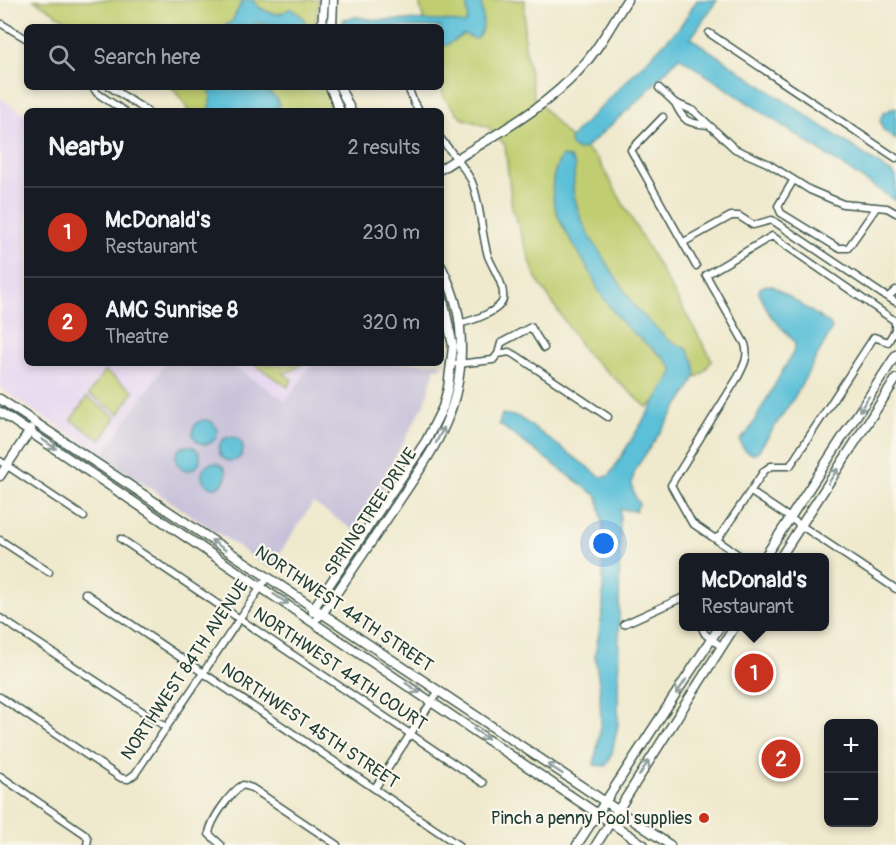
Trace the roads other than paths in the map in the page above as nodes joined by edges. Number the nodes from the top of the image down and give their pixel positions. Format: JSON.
{"nodes":[{"id":1,"x":324,"y":0,"type":"edge"},
{"id":2,"x":333,"y":0,"type":"edge"},
{"id":3,"x":627,"y":0,"type":"edge"},
{"id":4,"x":0,"y":23,"type":"edge"},
{"id":5,"x":322,"y":24,"type":"edge"},
{"id":6,"x":332,"y":24,"type":"edge"},
{"id":7,"x":709,"y":33,"type":"dead end"},
{"id":8,"x":24,"y":37,"type":"edge"},
{"id":9,"x":659,"y":88,"type":"dead end"},
{"id":10,"x":95,"y":90,"type":"edge"},
{"id":11,"x":115,"y":90,"type":"edge"},
{"id":12,"x":331,"y":90,"type":"edge"},
{"id":13,"x":341,"y":90,"type":"edge"},
{"id":14,"x":409,"y":90,"type":"edge"},
{"id":15,"x":675,"y":103,"type":"junction"},
{"id":16,"x":120,"y":108,"type":"edge"},
{"id":17,"x":142,"y":108,"type":"edge"},
{"id":18,"x":339,"y":108,"type":"edge"},
{"id":19,"x":350,"y":108,"type":"edge"},
{"id":20,"x":418,"y":108,"type":"edge"},
{"id":21,"x":663,"y":117,"type":"dead end"},
{"id":22,"x":709,"y":125,"type":"junction"},
{"id":23,"x":444,"y":143,"type":"edge"},
{"id":24,"x":896,"y":158,"type":"edge"},
{"id":25,"x":457,"y":159,"type":"junction"},
{"id":26,"x":444,"y":167,"type":"edge"},
{"id":27,"x":793,"y":181,"type":"junction"},
{"id":28,"x":876,"y":208,"type":"junction"},
{"id":29,"x":896,"y":213,"type":"edge"},
{"id":30,"x":684,"y":242,"type":"junction"},
{"id":31,"x":696,"y":266,"type":"dead end"},
{"id":32,"x":444,"y":273,"type":"edge"},
{"id":33,"x":896,"y":290,"type":"edge"},
{"id":34,"x":888,"y":297,"type":"junction"},
{"id":35,"x":444,"y":302,"type":"edge"},
{"id":36,"x":896,"y":302,"type":"edge"},
{"id":37,"x":895,"y":321,"type":"edge"},
{"id":38,"x":461,"y":323,"type":"junction"},
{"id":39,"x":544,"y":348,"type":"dead end"},
{"id":40,"x":498,"y":354,"type":"junction"},
{"id":41,"x":896,"y":355,"type":"edge"},
{"id":42,"x":456,"y":364,"type":"junction"},
{"id":43,"x":896,"y":379,"type":"edge"},
{"id":44,"x":0,"y":399,"type":"edge"},
{"id":45,"x":0,"y":412,"type":"edge"},
{"id":46,"x":608,"y":417,"type":"dead end"},
{"id":47,"x":35,"y":423,"type":"junction"},
{"id":48,"x":30,"y":432,"type":"junction"},
{"id":49,"x":4,"y":463,"type":"edge"},
{"id":50,"x":0,"y":476,"type":"edge"},
{"id":51,"x":751,"y":492,"type":"junction"},
{"id":52,"x":84,"y":517,"type":"dead end"},
{"id":53,"x":790,"y":518,"type":"junction"},
{"id":54,"x":801,"y":526,"type":"junction"},
{"id":55,"x":198,"y":532,"type":"junction"},
{"id":56,"x":715,"y":538,"type":"junction"},
{"id":57,"x":121,"y":539,"type":"dead end"},
{"id":58,"x":0,"y":540,"type":"edge"},
{"id":59,"x":192,"y":541,"type":"junction"},
{"id":60,"x":737,"y":553,"type":"edge"},
{"id":61,"x":767,"y":553,"type":"edge"},
{"id":62,"x":783,"y":553,"type":"edge"},
{"id":63,"x":49,"y":572,"type":"dead end"},
{"id":64,"x":267,"y":578,"type":"junction"},
{"id":65,"x":261,"y":586,"type":"junction"},
{"id":66,"x":896,"y":589,"type":"edge"},
{"id":67,"x":85,"y":593,"type":"dead end"},
{"id":68,"x":679,"y":599,"type":"edge"},
{"id":69,"x":313,"y":609,"type":"junction"},
{"id":70,"x":322,"y":614,"type":"junction"},
{"id":71,"x":0,"y":618,"type":"edge"},
{"id":72,"x":238,"y":619,"type":"junction"},
{"id":73,"x":313,"y":621,"type":"junction"},
{"id":74,"x":624,"y":624,"type":"dead end"},
{"id":75,"x":703,"y":631,"type":"edge"},
{"id":76,"x":717,"y":631,"type":"edge"},
{"id":77,"x":732,"y":631,"type":"edge"},
{"id":78,"x":712,"y":639,"type":"junction"},
{"id":79,"x":722,"y":647,"type":"junction"},
{"id":80,"x":203,"y":672,"type":"junction"},
{"id":81,"x":438,"y":692,"type":"junction"},
{"id":82,"x":0,"y":697,"type":"edge"},
{"id":83,"x":433,"y":701,"type":"junction"},
{"id":84,"x":166,"y":727,"type":"junction"},
{"id":85,"x":411,"y":736,"type":"junction"},
{"id":86,"x":0,"y":776,"type":"edge"},
{"id":87,"x":483,"y":783,"type":"dead end"},
{"id":88,"x":375,"y":788,"type":"junction"},
{"id":89,"x":604,"y":801,"type":"junction"},
{"id":90,"x":618,"y":810,"type":"junction"},
{"id":91,"x":597,"y":813,"type":"junction"},
{"id":92,"x":611,"y":822,"type":"junction"},
{"id":93,"x":87,"y":842,"type":"edge"},
{"id":94,"x":221,"y":845,"type":"edge"},
{"id":95,"x":337,"y":845,"type":"edge"},
{"id":96,"x":458,"y":845,"type":"edge"},
{"id":97,"x":577,"y":845,"type":"edge"},
{"id":98,"x":596,"y":845,"type":"edge"},
{"id":99,"x":644,"y":845,"type":"edge"},
{"id":100,"x":670,"y":845,"type":"edge"}],
"edges":[{"from":1,"to":5,"type":"street"},
{"from":2,"to":6,"type":"street"},
{"from":3,"to":25,"type":"street"},
{"from":4,"to":8,"type":"street"},
{"from":7,"to":24,"type":"street"},
{"from":9,"to":15,"type":"street"},
{"from":10,"to":16,"type":"street"},
{"from":11,"to":17,"type":"street"},
{"from":12,"to":18,"type":"street"},
{"from":13,"to":19,"type":"street"},
{"from":14,"to":20,"type":"street"},
{"from":15,"to":22,"type":"street"},
{"from":15,"to":22,"type":"street"},
{"from":21,"to":30,"type":"street"},
{"from":22,"to":27,"type":"street"},
{"from":23,"to":25,"type":"street"},
{"from":25,"to":26,"type":"street"},
{"from":25,"to":38,"type":"street"},
{"from":27,"to":28,"type":"street"},
{"from":27,"to":28,"type":"street"},
{"from":28,"to":29,"type":"street"},
{"from":30,"to":31,"type":"street"},
{"from":30,"to":34,"type":"street"},
{"from":32,"to":38,"type":"street","name":"SPRINGTREE DRIVE"},
{"from":33,"to":34,"type":"street"},
{"from":34,"to":36,"type":"street"},
{"from":35,"to":42,"type":"street","name":"SPRINGTREE DRIVE"},
{"from":37,"to":51,"type":"street"},
{"from":37,"to":56,"type":"street"},
{"from":38,"to":42,"type":"street","name":"SPRINGTREE DRIVE"},
{"from":39,"to":40,"type":"street"},
{"from":40,"to":42,"type":"street"},
{"from":40,"to":46,"type":"street"},
{"from":41,"to":53,"type":"street","one_way":true},
{"from":42,"to":69,"type":"street","name":"SPRINGTREE DRIVE"},
{"from":70,"to":42,"type":"street","name":"SPRINGTREE DRIVE","one_way":true},
{"from":54,"to":43,"type":"street","one_way":true},
{"from":44,"to":47,"type":"street","name":"NORTHWEST 44TH STREET"},
{"from":45,"to":48,"type":"street","name":"NORTHWEST 44TH STREET"},
{"from":47,"to":48,"type":"street"},
{"from":47,"to":55,"type":"street","name":"NORTHWEST 44TH STREET"},
{"from":48,"to":49,"type":"street"},
{"from":48,"to":59,"type":"street","name":"NORTHWEST 44TH STREET","one_way":true},
{"from":49,"to":50,"type":"street"},
{"from":49,"to":52,"type":"street"},
{"from":51,"to":53,"type":"street"},
{"from":51,"to":56,"type":"street"},
{"from":53,"to":54,"type":"street"},
{"from":53,"to":61,"type":"street"},
{"from":54,"to":62,"type":"street"},
{"from":54,"to":66,"type":"street"},
{"from":55,"to":59,"type":"street"},
{"from":64,"to":55,"type":"street","name":"NORTHWEST 44TH STREET","one_way":true},
{"from":56,"to":60,"type":"street"},
{"from":57,"to":72,"type":"street","name":"NORTHWEST 44TH COURT"},
{"from":58,"to":63,"type":"street"},
{"from":59,"to":65,"type":"street","name":"NORTHWEST 44TH STREET"},
{"from":64,"to":65,"type":"street","name":"NORTHWEST 84TH AVENUE"},
{"from":64,"to":69,"type":"street","name":"NORTHWEST 44TH STREET"},
{"from":65,"to":72,"type":"street","name":"NORTHWEST 84TH AVENUE"},
{"from":65,"to":73,"type":"street","name":"NORTHWEST 44TH STREET","one_way":true},
{"from":67,"to":80,"type":"street","name":"NORTHWEST 45TH STREET"},
{"from":68,"to":74,"type":"street"},
{"from":69,"to":70,"type":"street","name":"NORTHWEST 44TH STREET"},
{"from":69,"to":73,"type":"street"},
{"from":70,"to":73,"type":"street","name":"SPRINGTREE DRIVE"},
{"from":70,"to":81,"type":"street","name":"NORTHWEST 44TH STREET"},
{"from":71,"to":84,"type":"street"},
{"from":72,"to":80,"type":"street","name":"NORTHWEST 84TH AVENUE"},
{"from":72,"to":85,"type":"street","name":"NORTHWEST 44TH COURT"},
{"from":73,"to":83,"type":"street","name":"NORTHWEST 44TH STREET","one_way":true},
{"from":75,"to":78,"type":"street"},
{"from":76,"to":78,"type":"street"},
{"from":77,"to":79,"type":"street"},
{"from":78,"to":79,"type":"street"},
{"from":78,"to":89,"type":"street","one_way":true},
{"from":90,"to":79,"type":"street","one_way":true},
{"from":80,"to":84,"type":"street","name":"NORTHWEST 84TH AVENUE"},
{"from":80,"to":88,"type":"street","name":"NORTHWEST 45TH STREET"},
{"from":81,"to":83,"type":"street"},
{"from":89,"to":81,"type":"street","name":"NORTHWEST 44TH STREET","one_way":true},
{"from":82,"to":84,"type":"street","name":"NORTHWEST 84TH AVENUE"},
{"from":83,"to":85,"type":"street"},
{"from":83,"to":91,"type":"street","name":"NORTHWEST 44TH STREET","one_way":true},
{"from":85,"to":87,"type":"street","name":"NORTHWEST 44TH COURT"},
{"from":85,"to":88,"type":"street"},
{"from":86,"to":93,"type":"street"},
{"from":88,"to":96,"type":"street","name":"NORTHWEST 45TH STREET"},
{"from":89,"to":90,"type":"street","name":"NORTHWEST 44TH STREET"},
{"from":89,"to":91,"type":"street"},
{"from":90,"to":92,"type":"street"},
{"from":90,"to":100,"type":"street","name":"NORTHWEST 44TH STREET"},
{"from":91,"to":92,"type":"street","name":"NORTHWEST 44TH STREET"},
{"from":91,"to":97,"type":"street"},
{"from":92,"to":98,"type":"street"},
{"from":92,"to":99,"type":"street","name":"NORTHWEST 44TH STREET"},
{"from":94,"to":95,"type":"street"}]}
